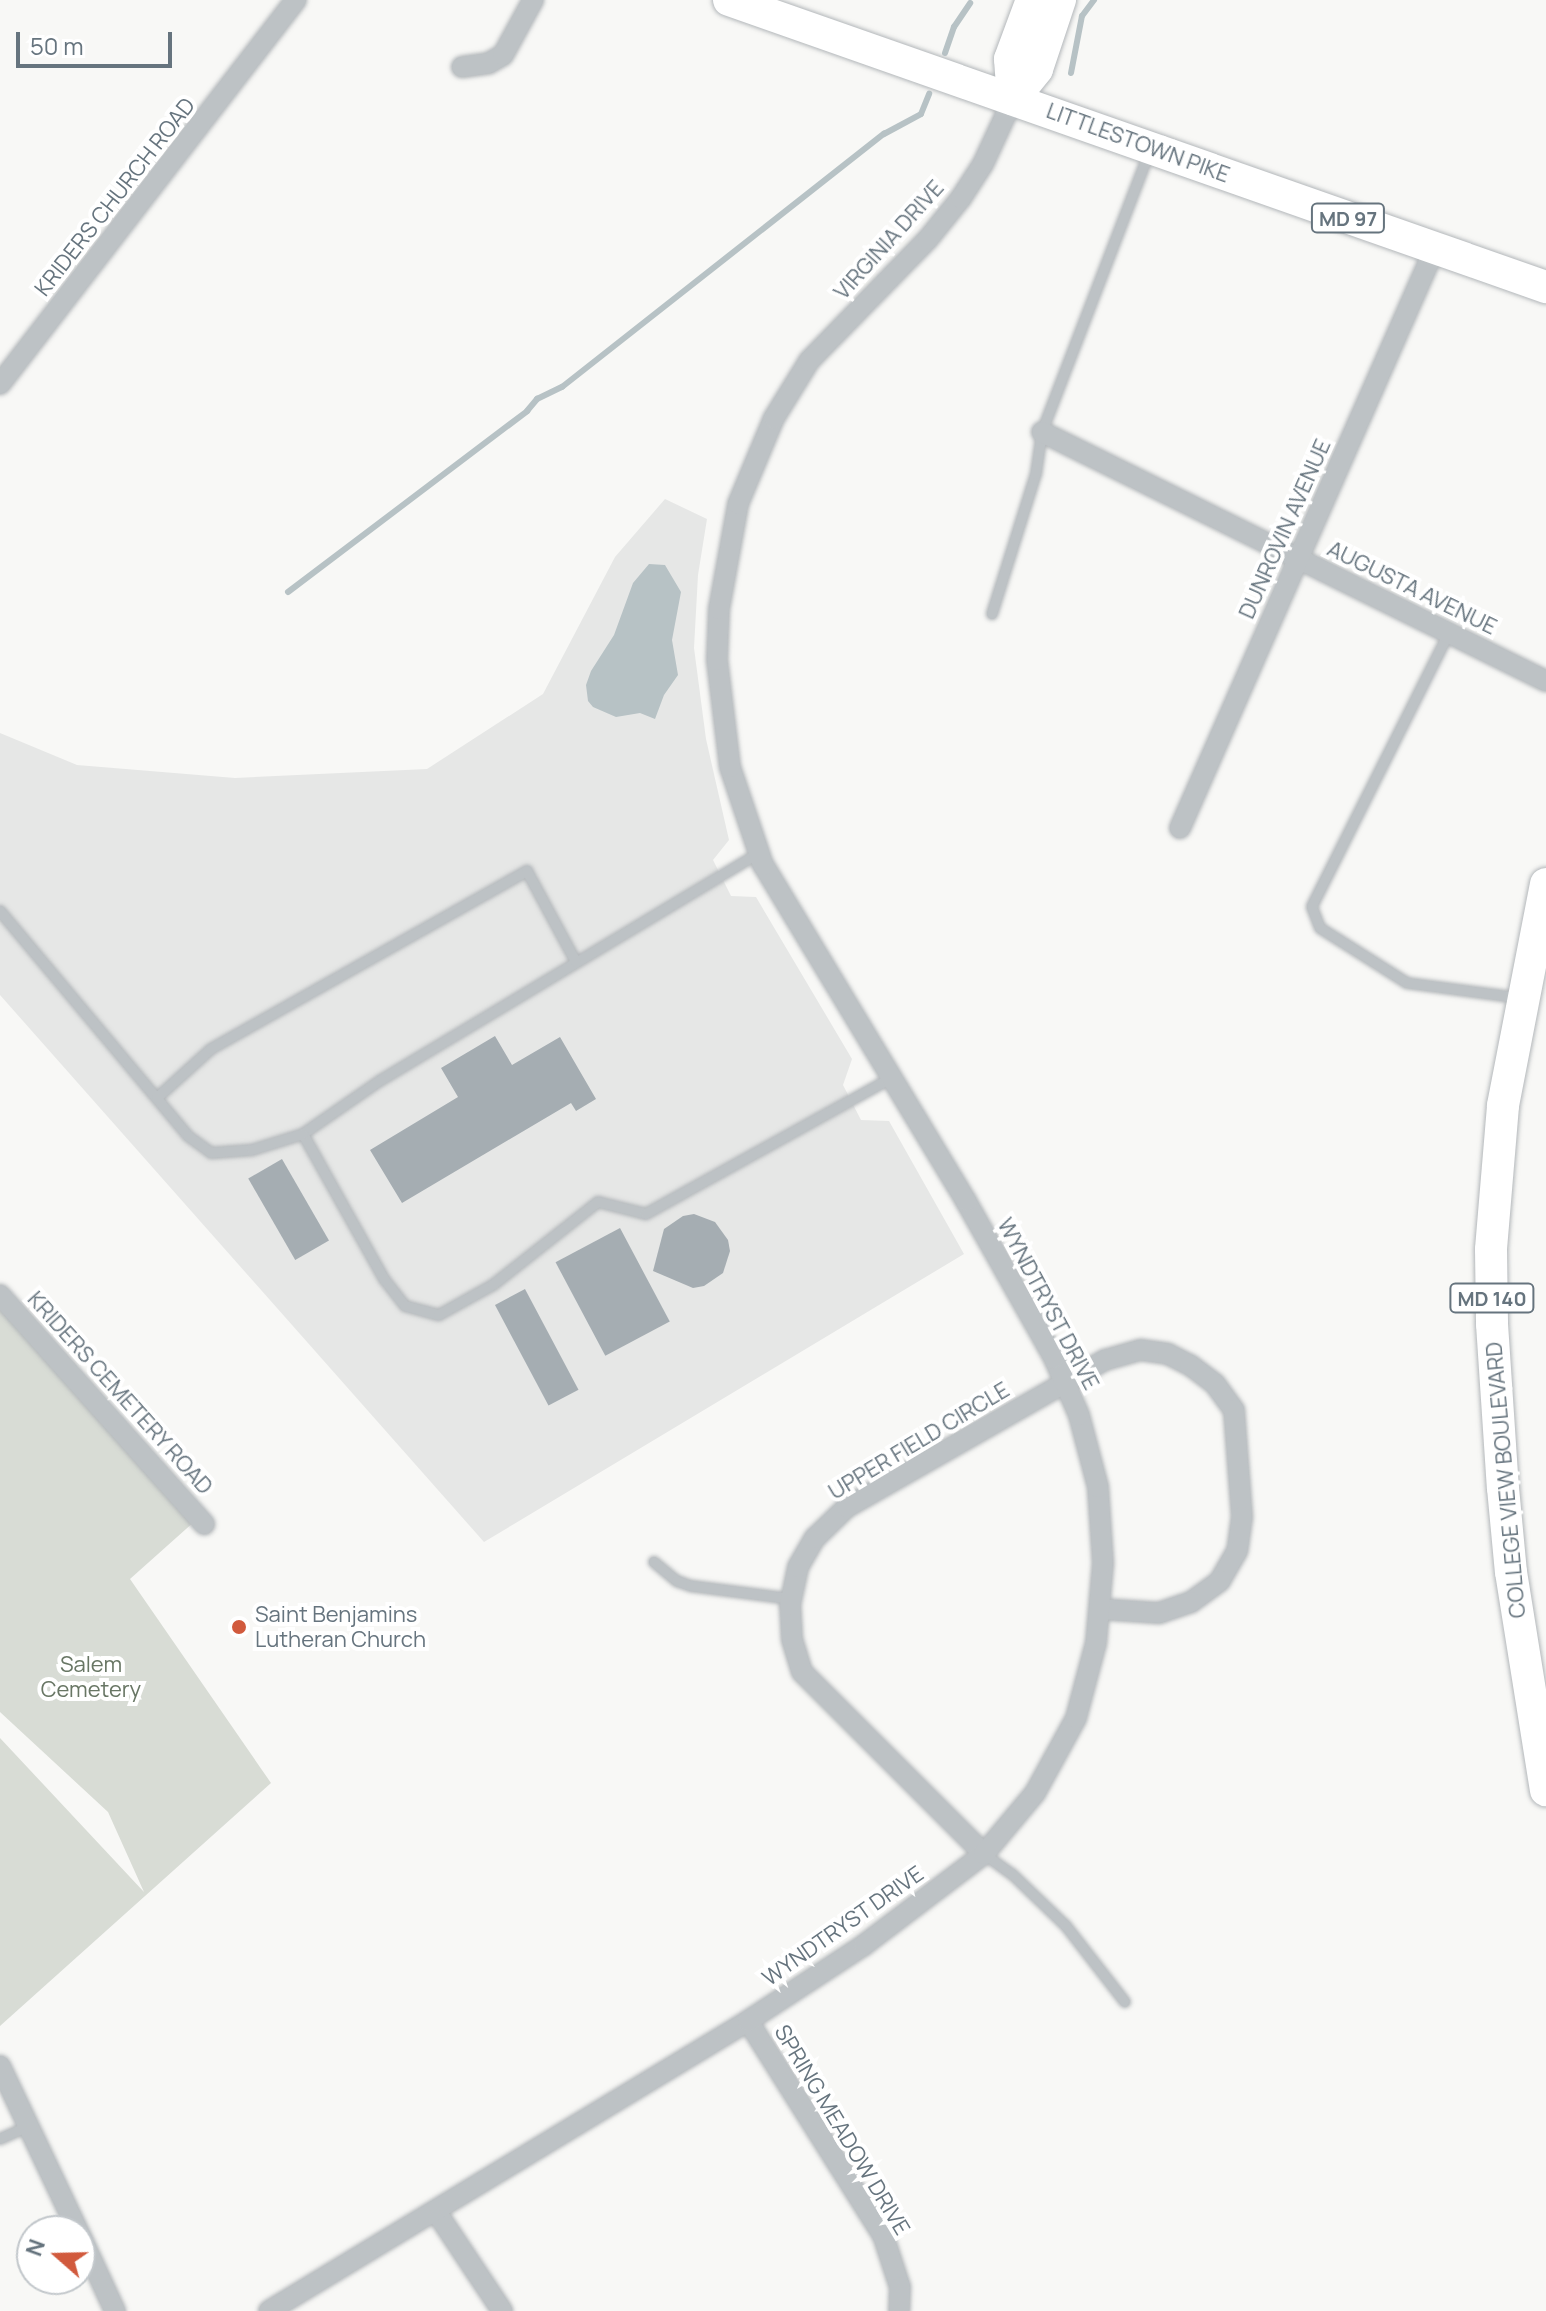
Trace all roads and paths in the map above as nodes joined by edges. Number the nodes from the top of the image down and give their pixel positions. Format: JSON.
{"nodes":[{"id":1,"x":296,"y":0,"type":"edge"},
{"id":2,"x":533,"y":0,"type":"edge"},
{"id":3,"x":729,"y":0,"type":"edge"},
{"id":4,"x":1032,"y":0,"type":"edge"},
{"id":5,"x":1060,"y":0,"type":"edge"},
{"id":6,"x":462,"y":67,"type":"dead end"},
{"id":7,"x":1013,"y":99,"type":"junction"},
{"id":8,"x":1151,"y":148,"type":"junction"},
{"id":9,"x":1435,"y":248,"type":"junction"},
{"id":10,"x":1546,"y":287,"type":"edge"},
{"id":11,"x":809,"y":361,"type":"joint"},
{"id":12,"x":0,"y":384,"type":"edge"},
{"id":13,"x":1042,"y":432,"type":"junction"},
{"id":14,"x":1298,"y":558,"type":"junction"},
{"id":15,"x":992,"y":614,"type":"dead end"},
{"id":16,"x":1449,"y":633,"type":"junction"},
{"id":17,"x":1546,"y":681,"type":"edge"},
{"id":18,"x":1180,"y":828,"type":"dead end"},
{"id":19,"x":759,"y":853,"type":"junction"},
{"id":20,"x":1546,"y":884,"type":"edge"},
{"id":21,"x":0,"y":911,"type":"edge"},
{"id":22,"x":576,"y":962,"type":"junction"},
{"id":23,"x":1521,"y":999,"type":"junction"},
{"id":24,"x":890,"y":1079,"type":"junction"},
{"id":25,"x":157,"y":1098,"type":"junction"},
{"id":26,"x":303,"y":1134,"type":"junction"},
{"id":27,"x":0,"y":1295,"type":"edge"},
{"id":28,"x":1065,"y":1382,"type":"junction"},
{"id":29,"x":204,"y":1524,"type":"dead end"},
{"id":30,"x":654,"y":1562,"type":"dead end"},
{"id":31,"x":791,"y":1599,"type":"junction"},
{"id":32,"x":1099,"y":1609,"type":"junction"},
{"id":33,"x":1546,"y":1790,"type":"edge"},
{"id":34,"x":984,"y":1854,"type":"junction"},
{"id":35,"x":1125,"y":2002,"type":"dead end"},
{"id":36,"x":748,"y":2021,"type":"junction"},
{"id":37,"x":0,"y":2066,"type":"edge"},
{"id":38,"x":29,"y":2126,"type":"junction"},
{"id":39,"x":0,"y":2139,"type":"edge"},
{"id":40,"x":437,"y":2213,"type":"junction"},
{"id":41,"x":71,"y":2215,"type":"edge"},
{"id":42,"x":96,"y":2270,"type":"edge"},
{"id":43,"x":115,"y":2311,"type":"edge"},
{"id":44,"x":269,"y":2311,"type":"edge"},
{"id":45,"x":502,"y":2311,"type":"edge"},
{"id":46,"x":899,"y":2311,"type":"edge"}],
"edges":[{"from":1,"to":12,"type":"street","name":"KRIDERS CHURCH ROAD"},
{"from":2,"to":6,"type":"street"},
{"from":3,"to":7,"type":"highway","name":"LITTLESTOWN PIKE","number":"MD 97"},
{"from":4,"to":7,"type":"highway"},
{"from":5,"to":7,"type":"highway"},
{"from":7,"to":8,"type":"highway","name":"LITTLESTOWN PIKE","number":"MD 97"},
{"from":7,"to":11,"type":"street","name":"VIRGINIA DRIVE"},
{"from":8,"to":9,"type":"highway","name":"LITTLESTOWN PIKE","number":"MD 97"},
{"from":8,"to":13,"type":"lane"},
{"from":9,"to":10,"type":"highway","name":"LITTLESTOWN PIKE","number":"MD 97"},
{"from":9,"to":14,"type":"street","name":"DUNROVIN AVENUE"},
{"from":11,"to":19,"type":"street","name":"WYNDTRYST DRIVE"},
{"from":13,"to":14,"type":"street","name":"AUGUSTA AVENUE"},
{"from":13,"to":15,"type":"lane"},
{"from":14,"to":16,"type":"street","name":"AUGUSTA AVENUE"},
{"from":14,"to":18,"type":"street","name":"DUNROVIN AVENUE"},
{"from":16,"to":17,"type":"street","name":"AUGUSTA AVENUE"},
{"from":16,"to":23,"type":"lane"},
{"from":19,"to":22,"type":"lane"},
{"from":19,"to":24,"type":"street","name":"WYNDTRYST DRIVE"},
{"from":20,"to":23,"type":"highway","name":"COLLEGE VIEW BOULEVARD","number":"MD 140"},
{"from":21,"to":25,"type":"lane"},
{"from":22,"to":25,"type":"lane"},
{"from":22,"to":26,"type":"lane"},
{"from":23,"to":33,"type":"highway","name":"COLLEGE VIEW BOULEVARD","number":"MD 140"},
{"from":24,"to":26,"type":"lane"},
{"from":24,"to":28,"type":"street","name":"WYNDTRYST DRIVE"},
{"from":25,"to":26,"type":"lane"},
{"from":27,"to":29,"type":"street","name":"KRIDERS CEMETERY ROAD"},
{"from":28,"to":31,"type":"street","name":"UPPER FIELD CIRCLE"},
{"from":28,"to":32,"type":"street","name":"WYNDTRYST DRIVE"},
{"from":28,"to":32,"type":"street","name":"UPPER FIELD CIRCLE"},
{"from":30,"to":31,"type":"lane"},
{"from":31,"to":34,"type":"street","name":"UPPER FIELD CIRCLE"},
{"from":32,"to":34,"type":"street","name":"WYNDTRYST DRIVE"},
{"from":34,"to":35,"type":"lane"},
{"from":34,"to":36,"type":"street","name":"WYNDTRYST DRIVE"},
{"from":36,"to":40,"type":"street","name":"WYNDTRYST DRIVE"},
{"from":36,"to":46,"type":"street","name":"SPRING MEADOW DRIVE"},
{"from":37,"to":38,"type":"street"},
{"from":38,"to":39,"type":"lane"},
{"from":38,"to":41,"type":"street"},
{"from":40,"to":44,"type":"street","name":"WYNDTRYST DRIVE"},
{"from":40,"to":45,"type":"street"},
{"from":42,"to":43,"type":"street"}]}
